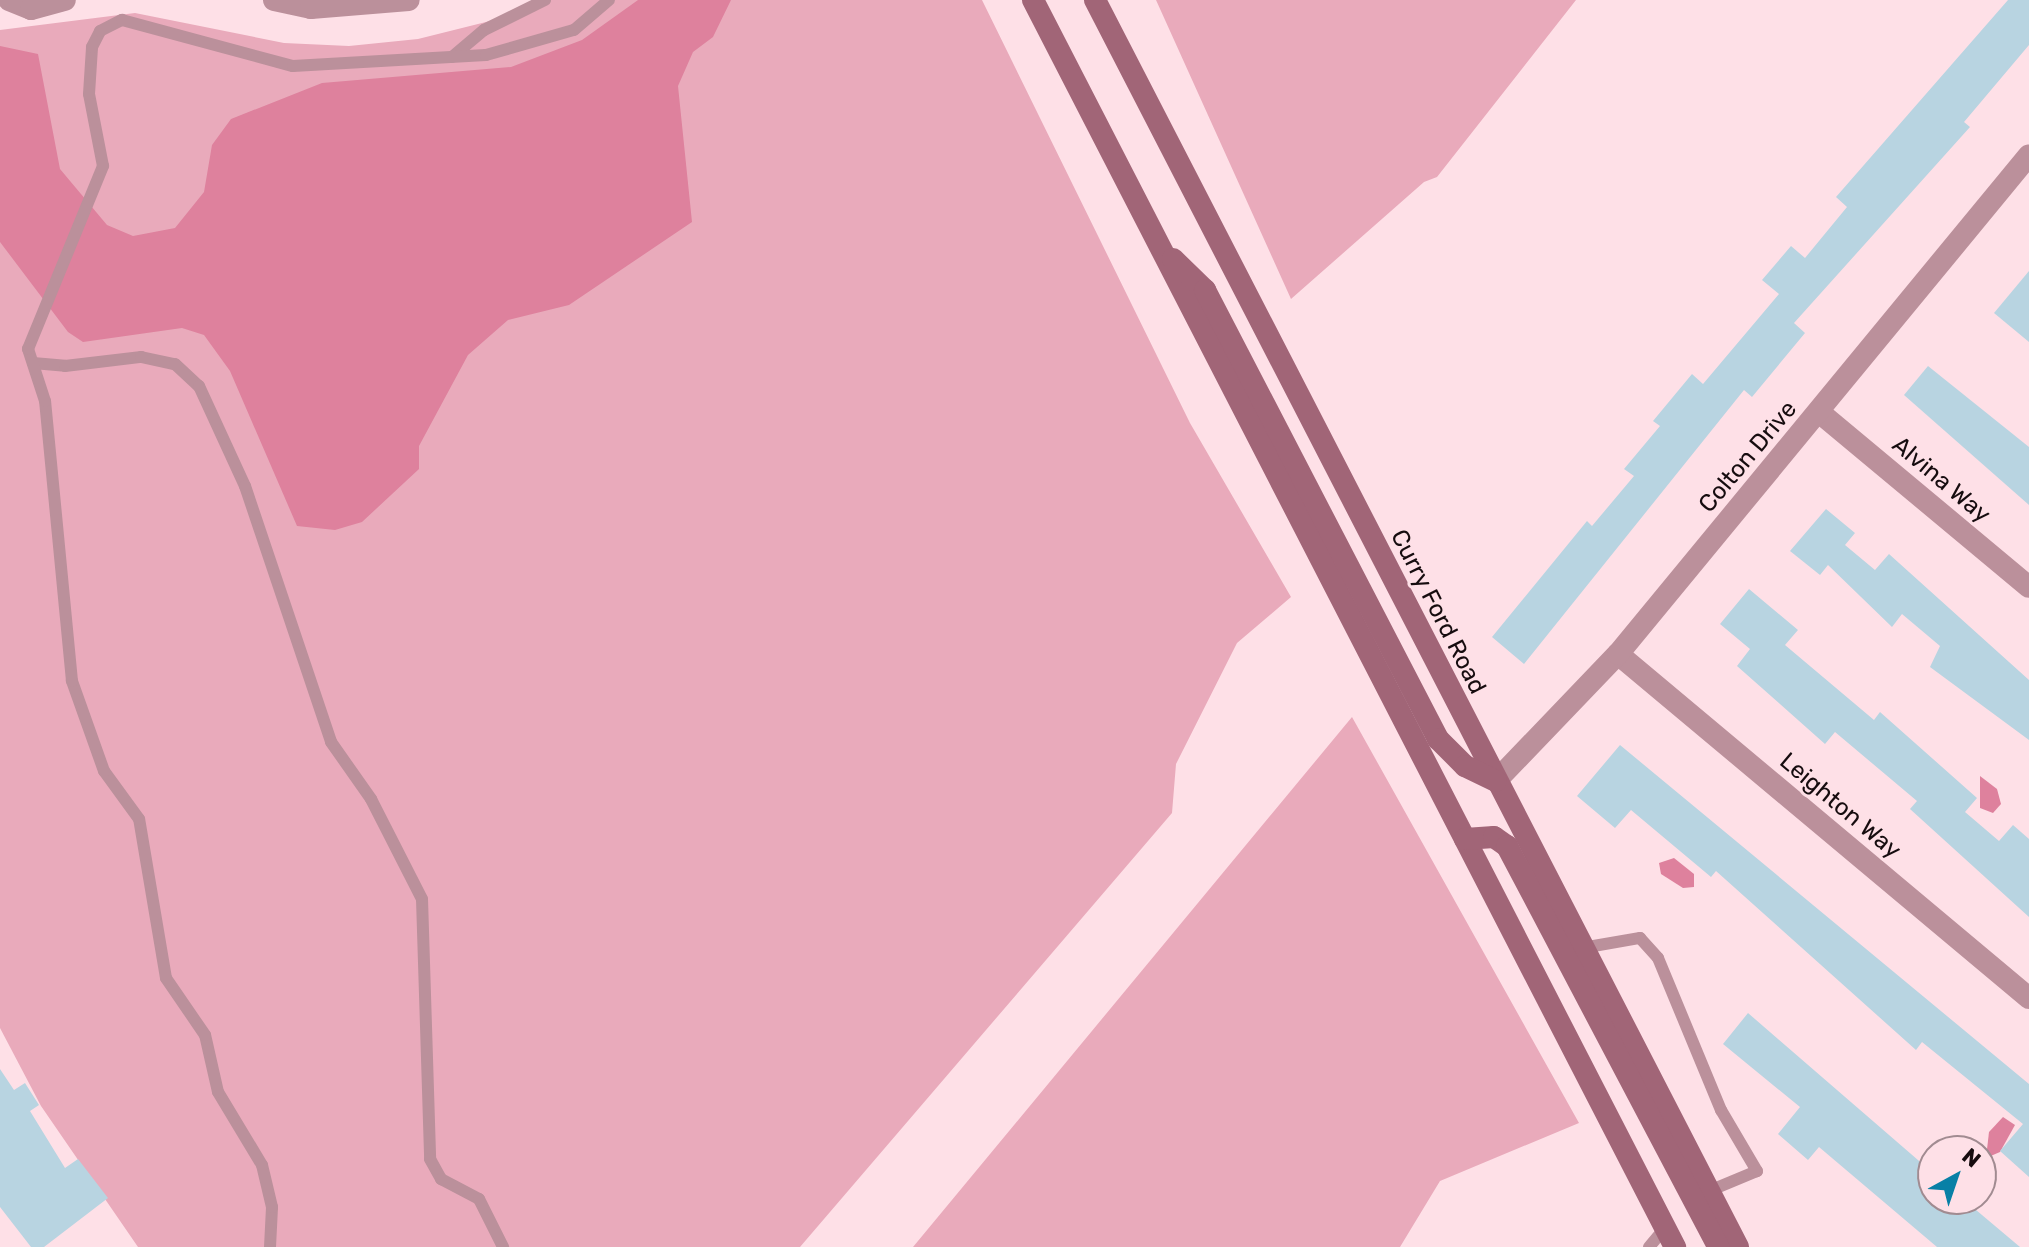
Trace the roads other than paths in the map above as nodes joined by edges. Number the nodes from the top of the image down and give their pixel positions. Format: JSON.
{"nodes":[{"id":1,"x":9,"y":0,"type":"edge"},
{"id":2,"x":65,"y":0,"type":"edge"},
{"id":3,"x":274,"y":0,"type":"edge"},
{"id":4,"x":409,"y":0,"type":"edge"},
{"id":5,"x":545,"y":0,"type":"edge"},
{"id":6,"x":609,"y":0,"type":"edge"},
{"id":7,"x":1033,"y":0,"type":"edge"},
{"id":8,"x":1095,"y":0,"type":"edge"},
{"id":9,"x":452,"y":57,"type":"junction"},
{"id":10,"x":2025,"y":168,"type":"edge"},
{"id":11,"x":1160,"y":246,"type":"junction"},
{"id":12,"x":33,"y":363,"type":"junction"},
{"id":13,"x":1819,"y":412,"type":"junction"},
{"id":14,"x":2029,"y":587,"type":"edge"},
{"id":15,"x":1618,"y":654,"type":"junction"},
{"id":16,"x":1496,"y":781,"type":"junction"},
{"id":17,"x":1465,"y":839,"type":"junction"},
{"id":18,"x":1582,"y":948,"type":"junction"},
{"id":19,"x":2029,"y":998,"type":"edge"},
{"id":20,"x":1709,"y":1191,"type":"junction"},
{"id":21,"x":1670,"y":1237,"type":"edge"},
{"id":22,"x":270,"y":1247,"type":"edge"},
{"id":23,"x":503,"y":1247,"type":"edge"},
{"id":24,"x":1649,"y":1247,"type":"edge"},
{"id":25,"x":1718,"y":1247,"type":"edge"},
{"id":26,"x":1738,"y":1247,"type":"edge"}],
"edges":[{"from":1,"to":2,"type":"street"},
{"from":3,"to":4,"type":"street"},
{"from":5,"to":9,"type":"lane"},
{"from":6,"to":9,"type":"lane"},
{"from":7,"to":11,"type":"main road"},
{"from":8,"to":16,"type":"main road","name":"Curry Ford Road"},
{"from":9,"to":12,"type":"lane"},
{"from":10,"to":13,"type":"street","name":"Colton Drive"},
{"from":11,"to":16,"type":"main road"},
{"from":11,"to":17,"type":"main road"},
{"from":12,"to":22,"type":"lane"},
{"from":12,"to":23,"type":"lane"},
{"from":13,"to":14,"type":"street","name":"Alvina Way"},
{"from":13,"to":15,"type":"street","name":"Colton Drive"},
{"from":15,"to":16,"type":"street","name":"Colton Drive"},
{"from":15,"to":19,"type":"street","name":"Leighton Way"},
{"from":16,"to":18,"type":"main road","name":"Curry Ford Road"},
{"from":17,"to":21,"type":"main road"},
{"from":17,"to":25,"type":"main road"},
{"from":18,"to":20,"type":"main road","name":"Curry Ford Road"},
{"from":18,"to":20,"type":"lane"},
{"from":20,"to":26,"type":"main road","name":"Curry Ford Road"},
{"from":21,"to":24,"type":"lane"}]}
